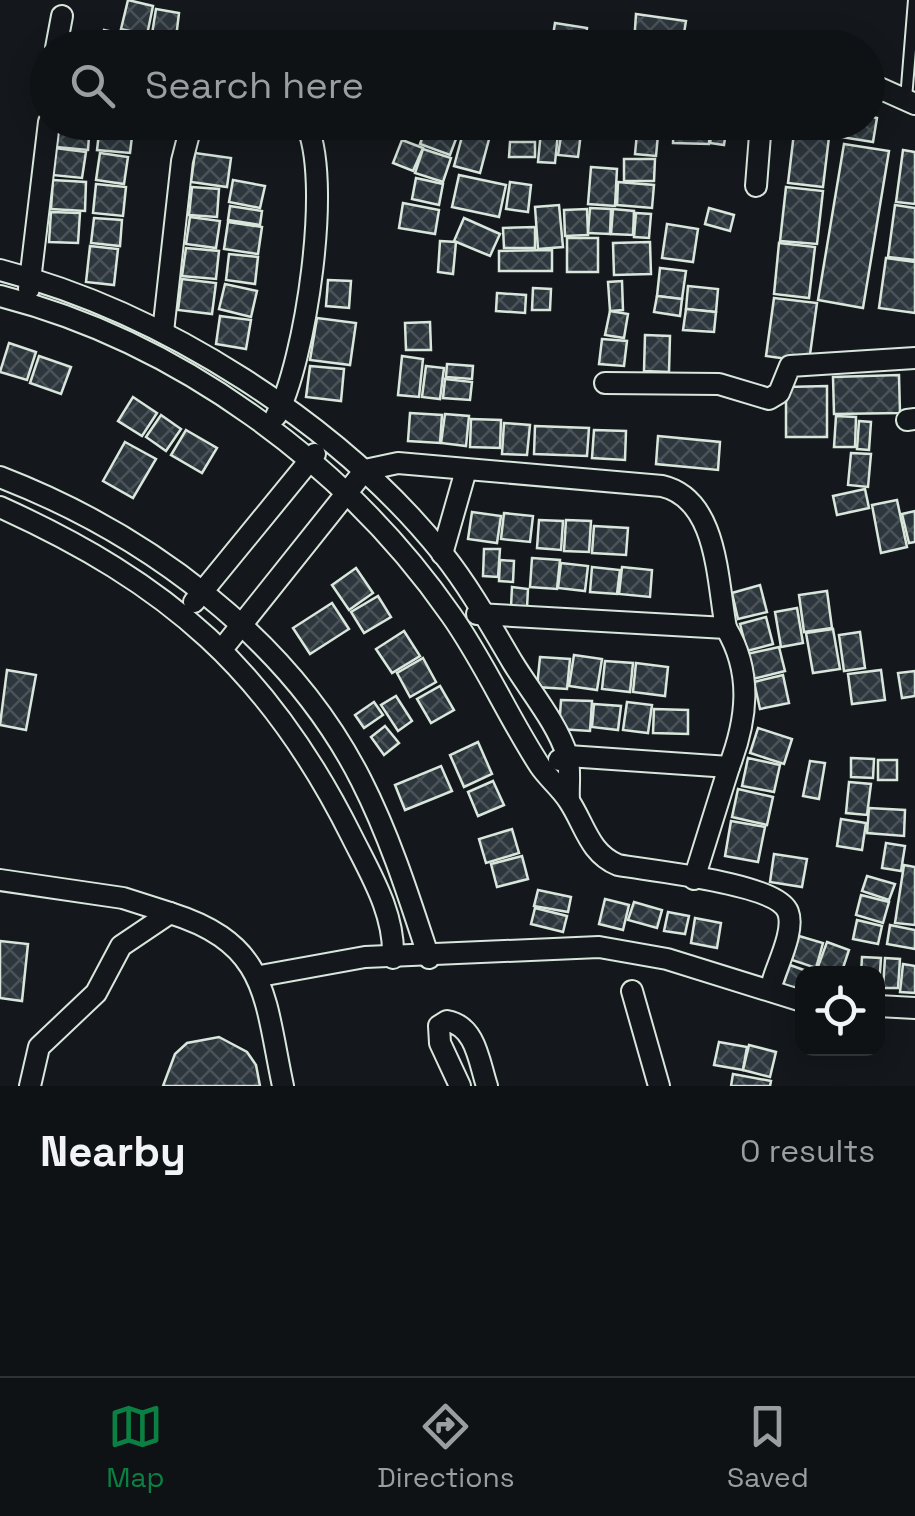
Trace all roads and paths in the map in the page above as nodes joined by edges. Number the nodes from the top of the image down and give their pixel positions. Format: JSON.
{"nodes":[{"id":1,"x":914,"y":0,"type":"edge"},
{"id":2,"x":62,"y":16,"type":"dead end"},
{"id":3,"x":59,"y":30,"type":"edge"},
{"id":4,"x":885,"y":91,"type":"edge"},
{"id":5,"x":910,"y":102,"type":"edge"},
{"id":6,"x":47,"y":140,"type":"edge"},
{"id":7,"x":187,"y":140,"type":"edge"},
{"id":8,"x":308,"y":140,"type":"edge"},
{"id":9,"x":760,"y":140,"type":"edge"},
{"id":10,"x":756,"y":186,"type":"dead end"},
{"id":11,"x":0,"y":270,"type":"edge"},
{"id":12,"x":31,"y":278,"type":"junction"},
{"id":13,"x":0,"y":296,"type":"edge"},
{"id":14,"x":26,"y":302,"type":"junction"},
{"id":15,"x":163,"y":332,"type":"junction"},
{"id":16,"x":915,"y":358,"type":"edge"},
{"id":17,"x":605,"y":382,"type":"dead end"},
{"id":18,"x":281,"y":407,"type":"junction"},
{"id":19,"x":268,"y":431,"type":"junction"},
{"id":20,"x":325,"y":440,"type":"junction"},
{"id":21,"x":308,"y":462,"type":"junction"},
{"id":22,"x":364,"y":470,"type":"junction"},
{"id":23,"x":466,"y":470,"type":"junction"},
{"id":24,"x":0,"y":477,"type":"edge"},
{"id":25,"x":346,"y":495,"type":"junction"},
{"id":26,"x":0,"y":507,"type":"edge"},
{"id":27,"x":442,"y":554,"type":"junction"},
{"id":28,"x":202,"y":592,"type":"junction"},
{"id":29,"x":450,"y":612,"type":"junction"},
{"id":30,"x":185,"y":614,"type":"junction"},
{"id":31,"x":485,"y":614,"type":"junction"},
{"id":32,"x":240,"y":624,"type":"junction"},
{"id":33,"x":726,"y":628,"type":"junction"},
{"id":34,"x":223,"y":648,"type":"junction"},
{"id":35,"x":568,"y":756,"type":"junction"},
{"id":36,"x":729,"y":766,"type":"junction"},
{"id":37,"x":541,"y":768,"type":"junction"},
{"id":38,"x":569,"y":800,"type":"junction"},
{"id":39,"x":694,"y":879,"type":"junction"},
{"id":40,"x":0,"y":880,"type":"edge"},
{"id":41,"x":170,"y":913,"type":"junction"},
{"id":42,"x":420,"y":930,"type":"junction"},
{"id":43,"x":393,"y":947,"type":"junction"},
{"id":44,"x":429,"y":958,"type":"junction"},
{"id":45,"x":260,"y":976,"type":"junction"},
{"id":46,"x":773,"y":980,"type":"dead end"},
{"id":47,"x":632,"y":991,"type":"dead end"},
{"id":48,"x":795,"y":999,"type":"edge"},
{"id":49,"x":885,"y":1006,"type":"edge"},
{"id":50,"x":915,"y":1008,"type":"edge"},
{"id":51,"x":30,"y":1086,"type":"edge"},
{"id":52,"x":283,"y":1086,"type":"edge"},
{"id":53,"x":460,"y":1086,"type":"edge"},
{"id":54,"x":487,"y":1086,"type":"edge"},
{"id":55,"x":659,"y":1086,"type":"edge"}],
"edges":[{"from":1,"to":5,"type":"lane"},
{"from":2,"to":3,"type":"street"},
{"from":4,"to":5,"type":"street"},
{"from":6,"to":12,"type":"street"},
{"from":7,"to":15,"type":"street"},
{"from":8,"to":18,"type":"street"},
{"from":9,"to":10,"type":"street"},
{"from":11,"to":12,"type":"street"},
{"from":12,"to":14,"type":"street"},
{"from":12,"to":15,"type":"street"},
{"from":13,"to":14,"type":"street"},
{"from":14,"to":19,"type":"street"},
{"from":15,"to":18,"type":"street"},
{"from":16,"to":17,"type":"street"},
{"from":18,"to":19,"type":"street"},
{"from":18,"to":20,"type":"street"},
{"from":19,"to":21,"type":"street"},
{"from":20,"to":21,"type":"street"},
{"from":20,"to":22,"type":"street"},
{"from":21,"to":25,"type":"street"},
{"from":21,"to":28,"type":"street"},
{"from":22,"to":23,"type":"street"},
{"from":22,"to":25,"type":"street"},
{"from":22,"to":27,"type":"street"},
{"from":23,"to":27,"type":"street"},
{"from":23,"to":33,"type":"street"},
{"from":24,"to":28,"type":"street"},
{"from":25,"to":29,"type":"street"},
{"from":25,"to":32,"type":"street"},
{"from":26,"to":30,"type":"street"},
{"from":27,"to":31,"type":"street"},
{"from":28,"to":30,"type":"street"},
{"from":28,"to":32,"type":"street"},
{"from":29,"to":31,"type":"street"},
{"from":29,"to":37,"type":"street"},
{"from":30,"to":34,"type":"street"},
{"from":31,"to":33,"type":"street"},
{"from":31,"to":35,"type":"street"},
{"from":32,"to":34,"type":"street"},
{"from":32,"to":42,"type":"street"},
{"from":33,"to":36,"type":"street"},
{"from":34,"to":43,"type":"street"},
{"from":35,"to":36,"type":"street"},
{"from":35,"to":37,"type":"street"},
{"from":35,"to":38,"type":"street"},
{"from":36,"to":39,"type":"street"},
{"from":37,"to":38,"type":"street"},
{"from":38,"to":39,"type":"street"},
{"from":39,"to":46,"type":"street"},
{"from":40,"to":41,"type":"street"},
{"from":41,"to":45,"type":"street"},
{"from":41,"to":51,"type":"street"},
{"from":42,"to":43,"type":"street"},
{"from":42,"to":44,"type":"street"},
{"from":43,"to":44,"type":"street"},
{"from":43,"to":45,"type":"street"},
{"from":44,"to":48,"type":"street"},
{"from":45,"to":52,"type":"street"},
{"from":47,"to":55,"type":"street"},
{"from":49,"to":50,"type":"street"},
{"from":53,"to":54,"type":"street"}]}
